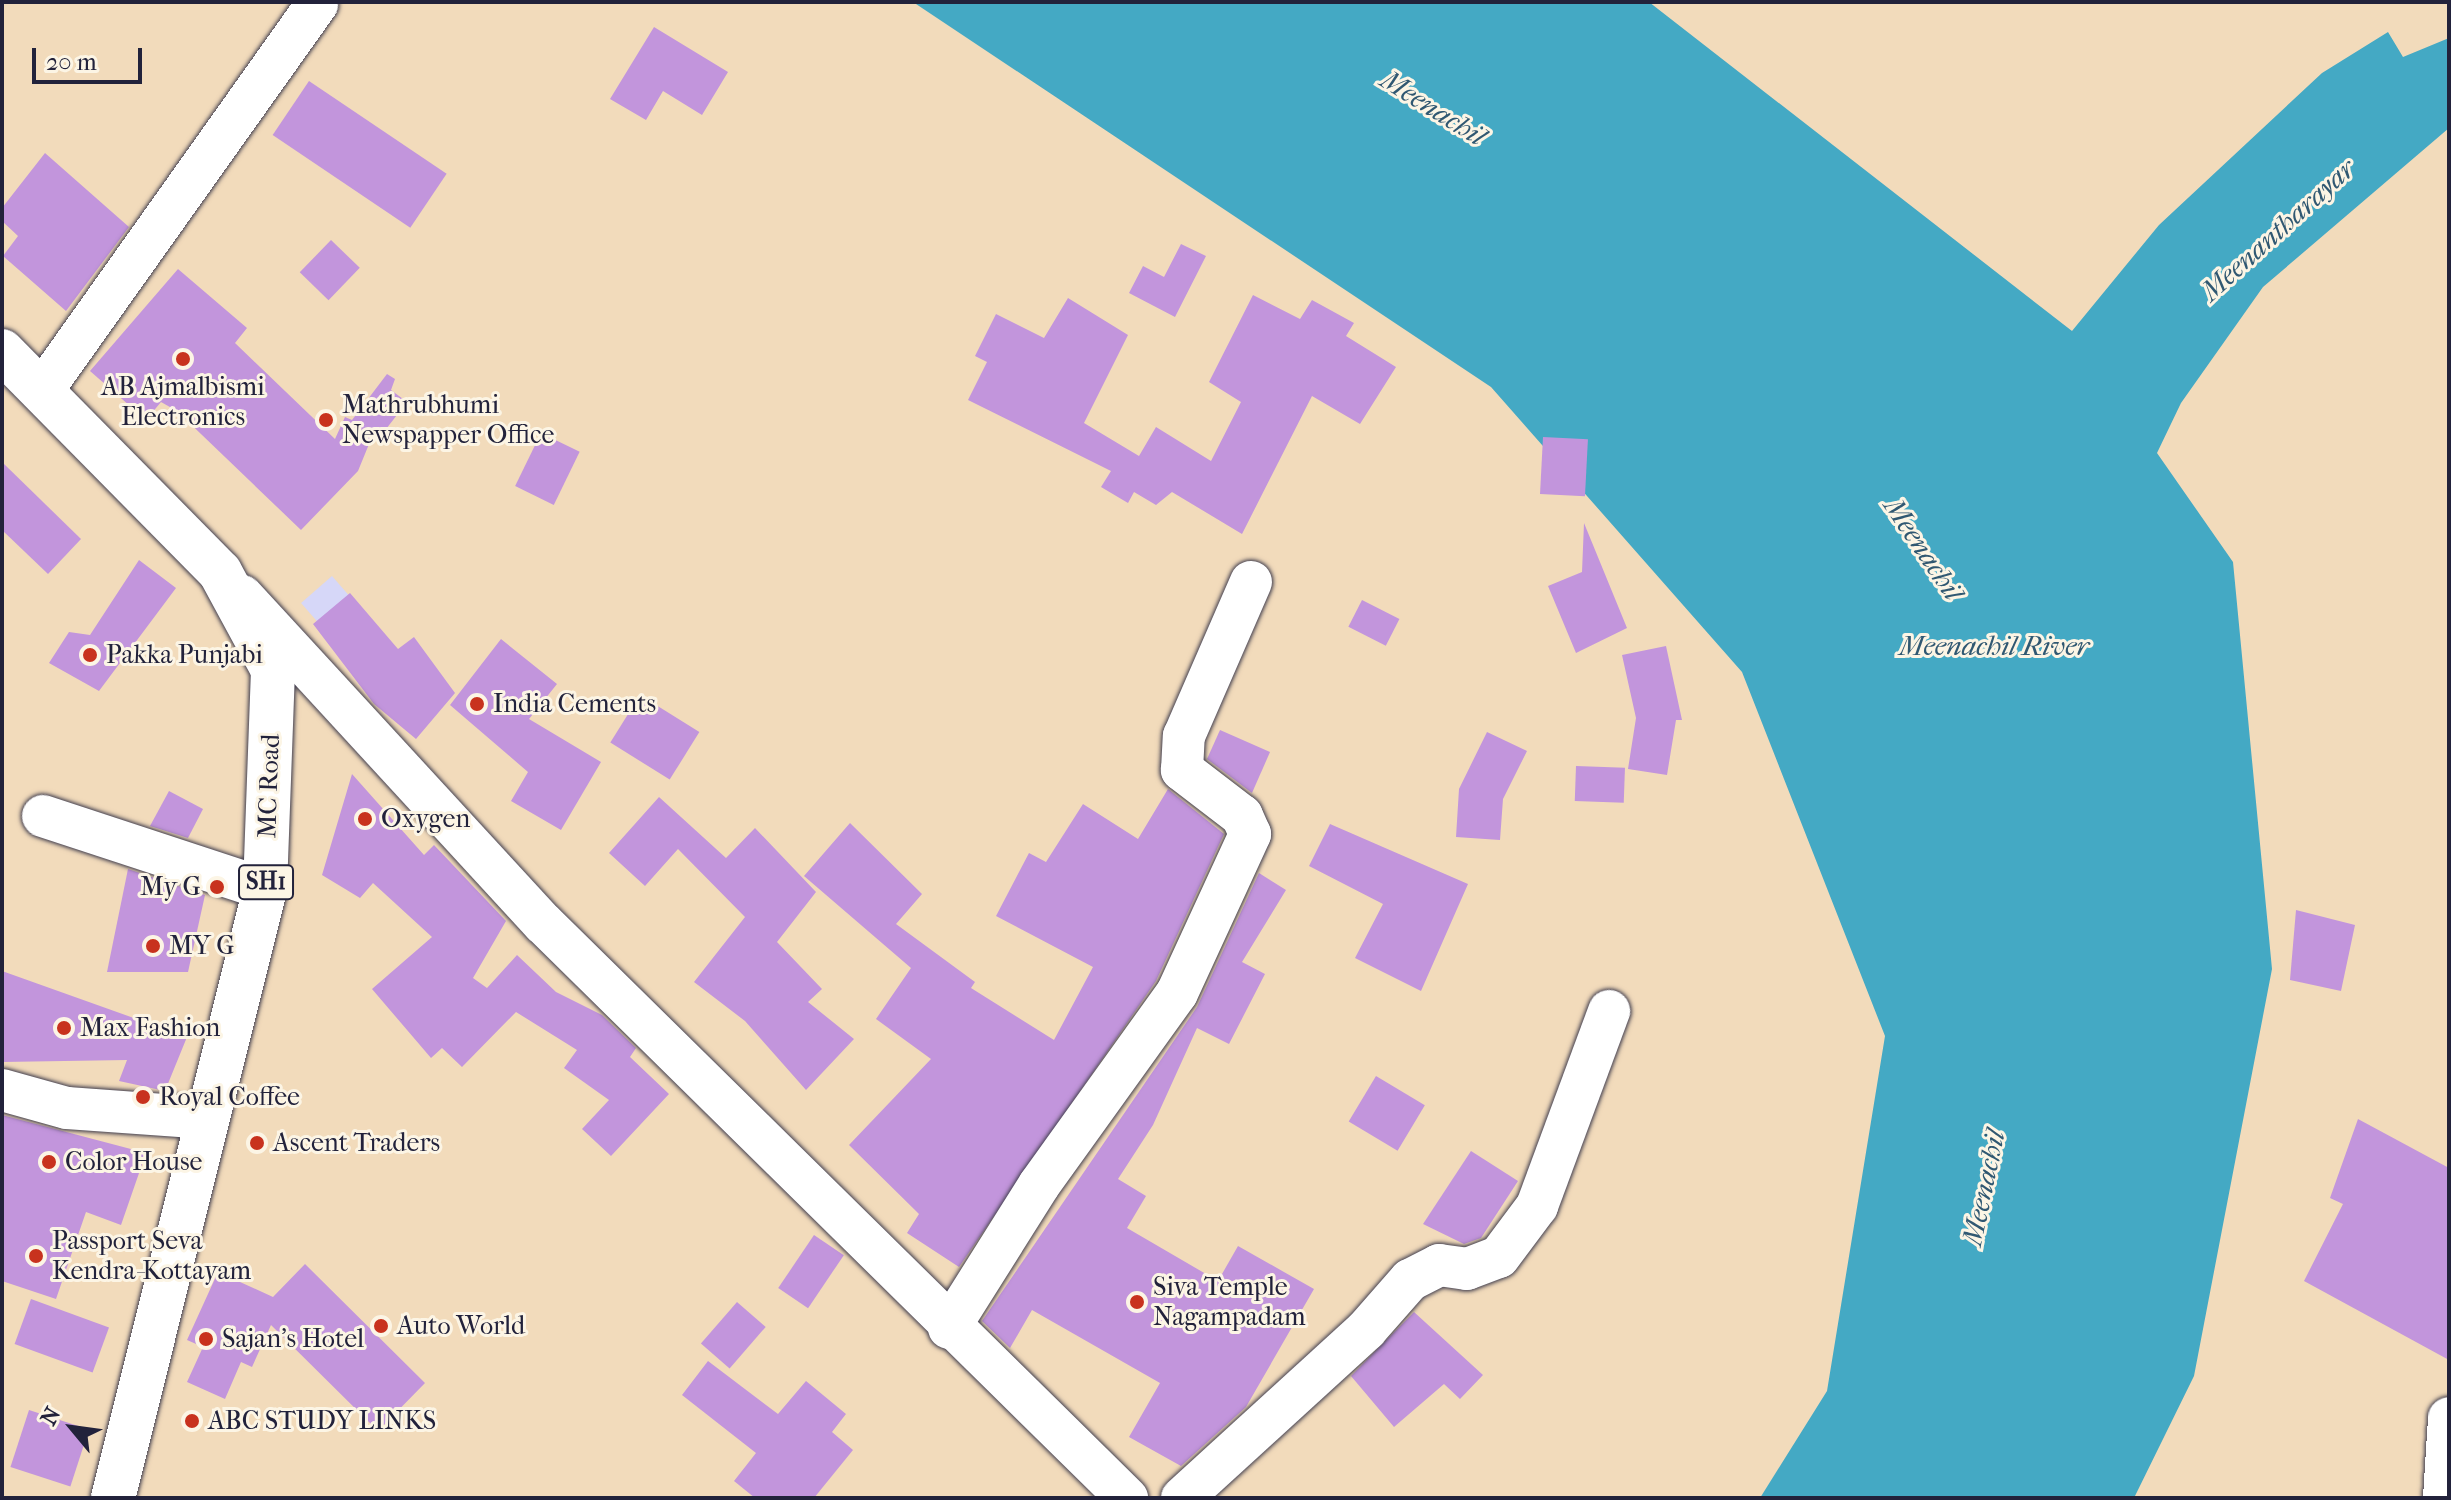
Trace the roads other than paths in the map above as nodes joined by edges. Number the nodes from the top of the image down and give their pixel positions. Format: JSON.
{"nodes":[{"id":1,"x":317,"y":4,"type":"dead end"},
{"id":2,"x":2,"y":351,"type":"edge"},
{"id":3,"x":42,"y":391,"type":"junction"},
{"id":4,"x":220,"y":572,"type":"junction"},
{"id":5,"x":1251,"y":582,"type":"dead end"},
{"id":6,"x":43,"y":816,"type":"dead end"},
{"id":7,"x":265,"y":889,"type":"junction"},
{"id":8,"x":1609,"y":1011,"type":"dead end"},
{"id":9,"x":2,"y":1090,"type":"edge"},
{"id":10,"x":205,"y":1118,"type":"junction"},
{"id":11,"x":949,"y":1328,"type":"junction"},
{"id":12,"x":2449,"y":1418,"type":"edge"},
{"id":13,"x":113,"y":1498,"type":"edge"},
{"id":14,"x":1127,"y":1498,"type":"edge"},
{"id":15,"x":1182,"y":1498,"type":"edge"},
{"id":16,"x":2444,"y":1498,"type":"edge"}],
"edges":[{"from":1,"to":3,"type":"street"},
{"from":2,"to":3,"type":"main road","name":"MC Road","number":"SH1"},
{"from":3,"to":4,"type":"main road","name":"MC Road","number":"SH1"},
{"from":4,"to":7,"type":"main road","name":"MC Road","number":"SH1"},
{"from":4,"to":11,"type":"street"},
{"from":5,"to":11,"type":"street"},
{"from":6,"to":7,"type":"street"},
{"from":7,"to":10,"type":"main road","name":"MC Road","number":"SH1"},
{"from":8,"to":15,"type":"street"},
{"from":9,"to":10,"type":"street"},
{"from":10,"to":13,"type":"main road","name":"MC Road","number":"SH1"},
{"from":11,"to":14,"type":"street"},
{"from":12,"to":16,"type":"street"}]}
